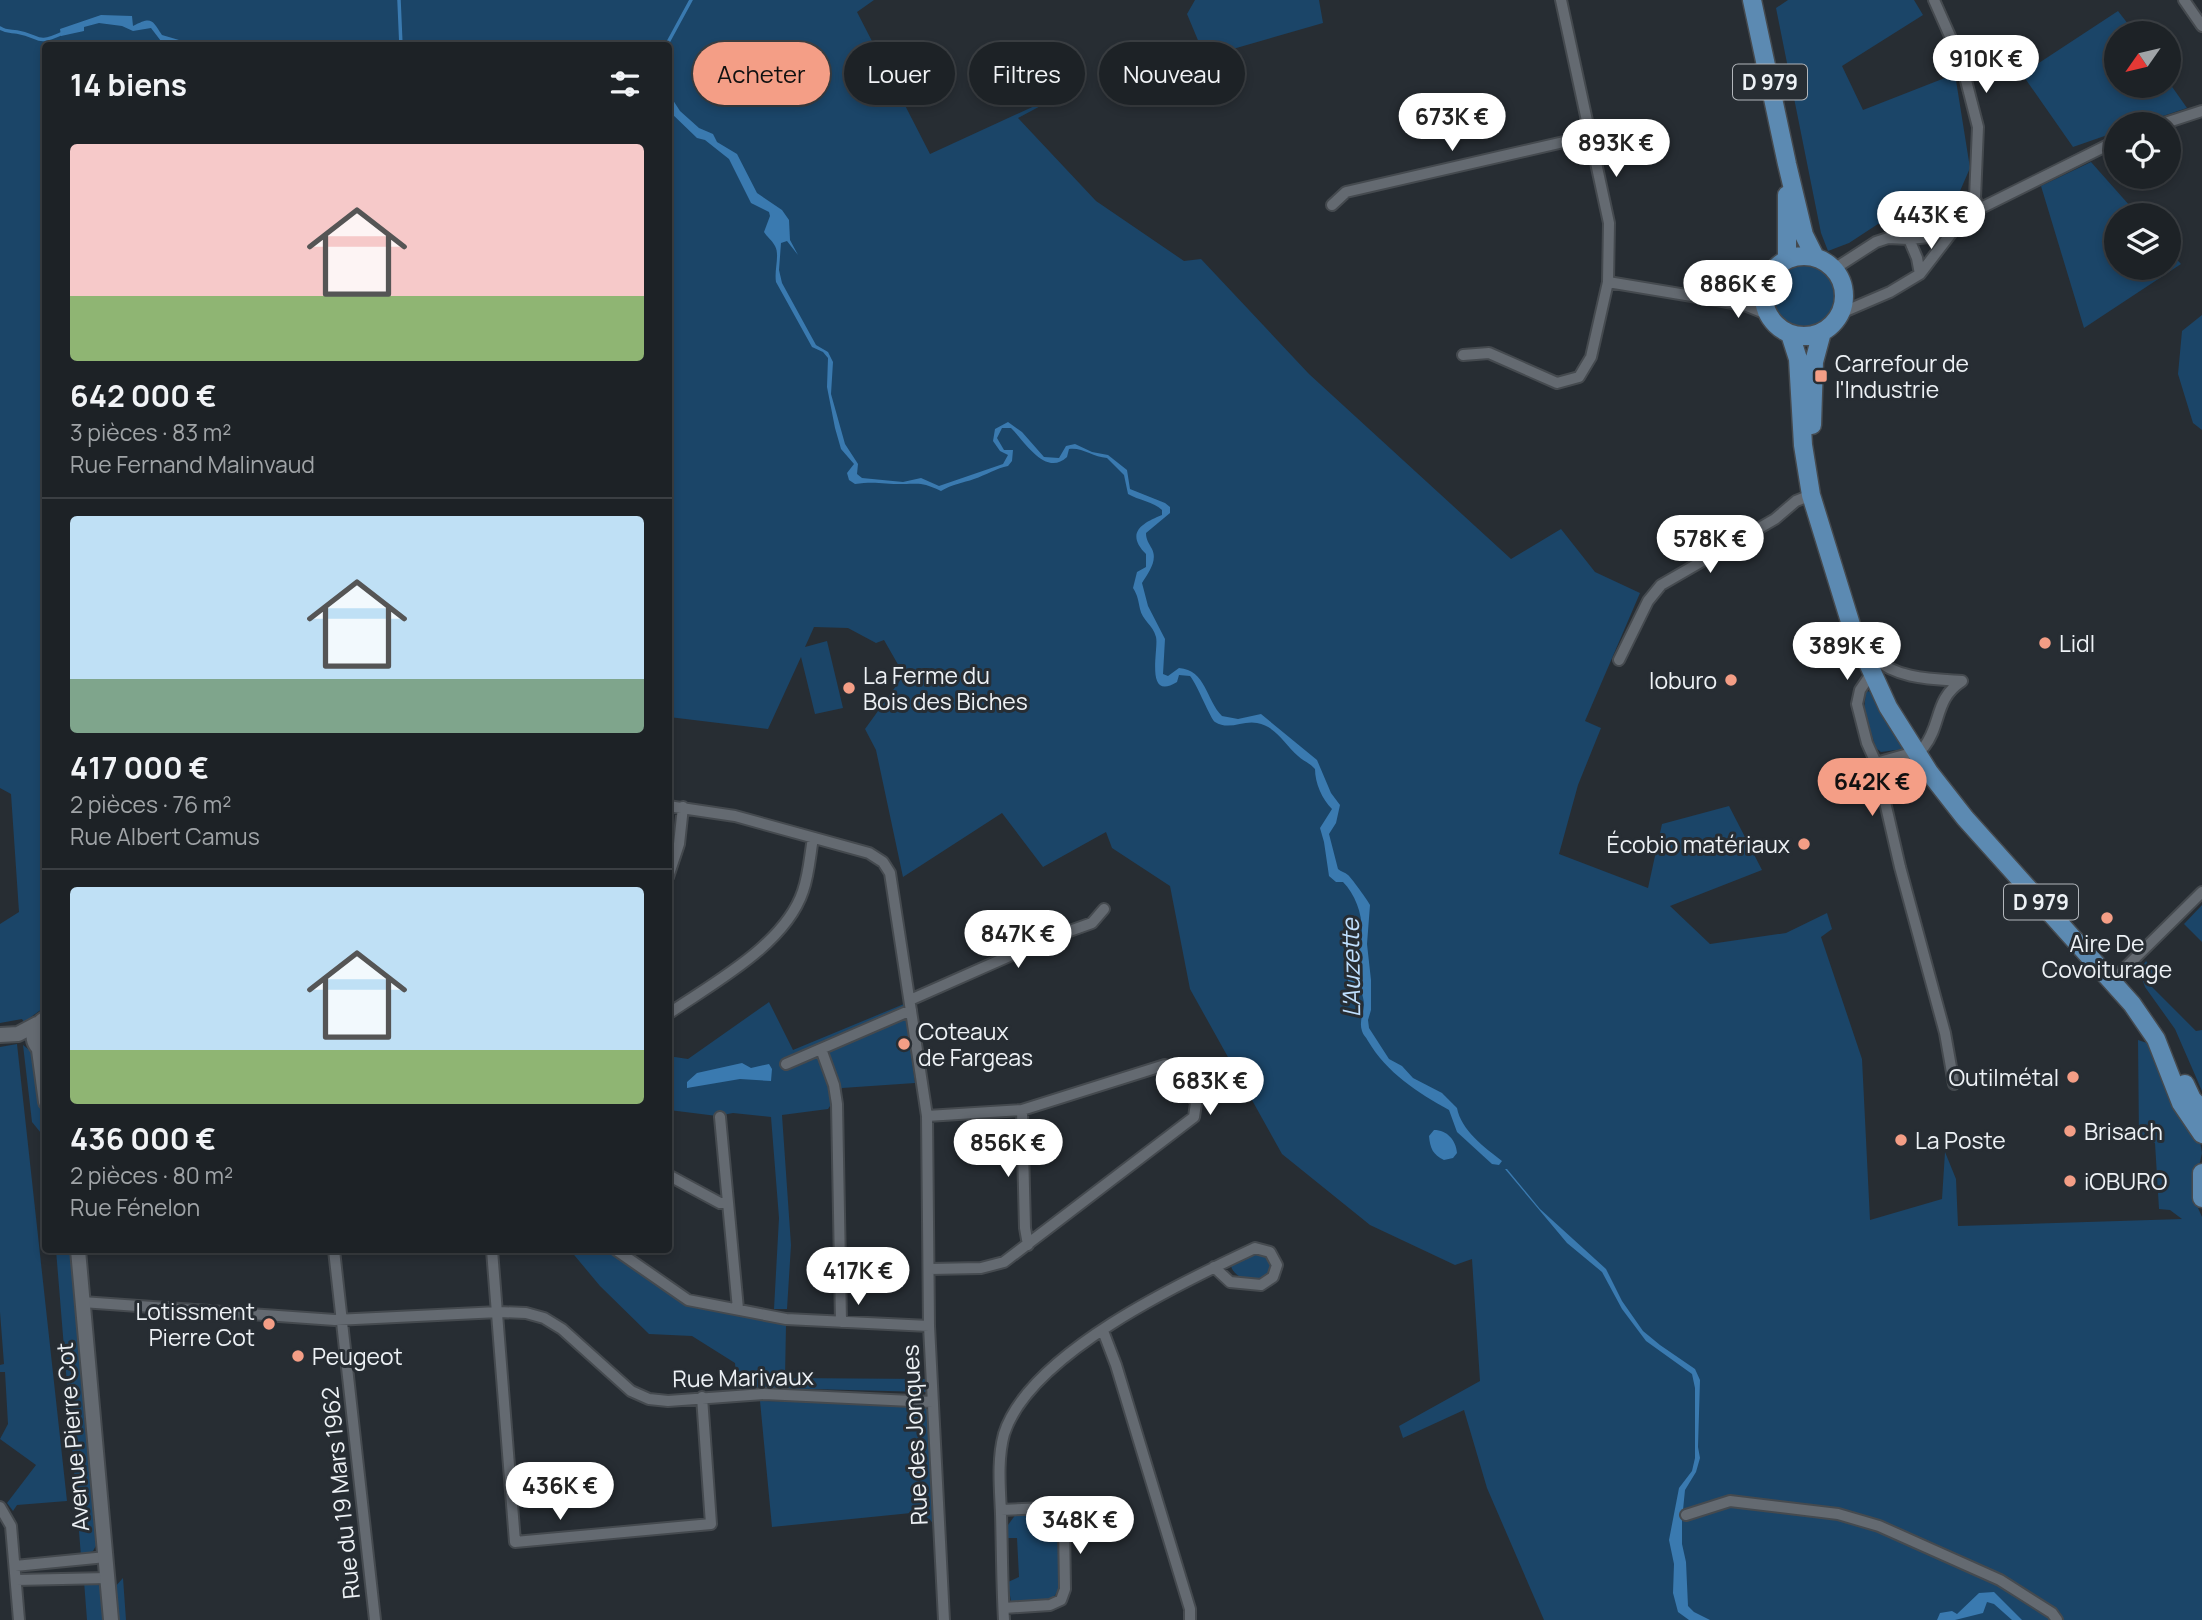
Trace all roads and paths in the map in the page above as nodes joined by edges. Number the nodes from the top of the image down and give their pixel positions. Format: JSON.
{"nodes":[{"id":1,"x":1560,"y":0,"type":"edge"},
{"id":2,"x":1752,"y":0,"type":"edge"},
{"id":3,"x":1934,"y":0,"type":"edge"},
{"id":4,"x":2184,"y":0,"type":"edge"},
{"id":5,"x":2202,"y":26,"type":"edge"},
{"id":6,"x":2202,"y":111,"type":"edge"},
{"id":7,"x":2181,"y":118,"type":"edge"},
{"id":8,"x":1590,"y":136,"type":"junction"},
{"id":9,"x":2104,"y":147,"type":"edge"},
{"id":10,"x":1787,"y":164,"type":"junction"},
{"id":11,"x":1332,"y":205,"type":"dead end"},
{"id":12,"x":1979,"y":209,"type":"junction"},
{"id":13,"x":1957,"y":225,"type":"junction"},
{"id":14,"x":1909,"y":239,"type":"junction"},
{"id":15,"x":1815,"y":257,"type":"junction"},
{"id":16,"x":1787,"y":259,"type":"junction"},
{"id":17,"x":1834,"y":269,"type":"junction"},
{"id":18,"x":1920,"y":274,"type":"junction"},
{"id":19,"x":1608,"y":282,"type":"junction"},
{"id":20,"x":1764,"y":286,"type":"junction"},
{"id":21,"x":1716,"y":300,"type":"junction"},
{"id":22,"x":1841,"y":313,"type":"junction"},
{"id":23,"x":1767,"y":314,"type":"junction"},
{"id":24,"x":1822,"y":332,"type":"junction"},
{"id":25,"x":1790,"y":334,"type":"junction"},
{"id":26,"x":1463,"y":355,"type":"dead end"},
{"id":27,"x":1811,"y":495,"type":"junction"},
{"id":28,"x":1619,"y":660,"type":"dead end"},
{"id":29,"x":1872,"y":666,"type":"junction"},
{"id":30,"x":1920,"y":749,"type":"junction"},
{"id":31,"x":1876,"y":762,"type":"junction"},
{"id":32,"x":672,"y":806,"type":"edge"},
{"id":33,"x":683,"y":807,"type":"junction"},
{"id":34,"x":813,"y":838,"type":"junction"},
{"id":35,"x":672,"y":865,"type":"edge"},
{"id":36,"x":2202,"y":892,"type":"edge"},
{"id":37,"x":1104,"y":909,"type":"dead end"},
{"id":38,"x":2120,"y":973,"type":"junction"},
{"id":39,"x":910,"y":1005,"type":"junction"},
{"id":40,"x":672,"y":1011,"type":"edge"},
{"id":41,"x":41,"y":1021,"type":"edge"},
{"id":42,"x":18,"y":1034,"type":"junction"},
{"id":43,"x":0,"y":1035,"type":"edge"},
{"id":44,"x":40,"y":1049,"type":"edge"},
{"id":45,"x":821,"y":1049,"type":"junction"},
{"id":46,"x":786,"y":1064,"type":"dead end"},
{"id":47,"x":1954,"y":1084,"type":"dead end"},
{"id":48,"x":1022,"y":1110,"type":"junction"},
{"id":49,"x":2202,"y":1110,"type":"edge"},
{"id":50,"x":927,"y":1116,"type":"junction"},
{"id":51,"x":720,"y":1117,"type":"dead end"},
{"id":52,"x":2202,"y":1135,"type":"edge"},
{"id":53,"x":2202,"y":1173,"type":"edge"},
{"id":54,"x":672,"y":1177,"type":"edge"},
{"id":55,"x":2202,"y":1198,"type":"edge"},
{"id":56,"x":728,"y":1202,"type":"junction"},
{"id":57,"x":1028,"y":1245,"type":"junction"},
{"id":58,"x":78,"y":1253,"type":"edge"},
{"id":59,"x":334,"y":1253,"type":"edge"},
{"id":60,"x":492,"y":1253,"type":"edge"},
{"id":61,"x":620,"y":1253,"type":"edge"},
{"id":62,"x":1214,"y":1267,"type":"junction"},
{"id":63,"x":930,"y":1269,"type":"junction"},
{"id":64,"x":82,"y":1302,"type":"junction"},
{"id":65,"x":738,"y":1309,"type":"junction"},
{"id":66,"x":499,"y":1312,"type":"junction"},
{"id":67,"x":342,"y":1320,"type":"junction"},
{"id":68,"x":841,"y":1322,"type":"junction"},
{"id":69,"x":929,"y":1326,"type":"junction"},
{"id":70,"x":1103,"y":1331,"type":"junction"},
{"id":71,"x":702,"y":1397,"type":"junction"},
{"id":72,"x":933,"y":1402,"type":"junction"},
{"id":73,"x":0,"y":1507,"type":"edge"},
{"id":74,"x":1001,"y":1510,"type":"junction"},
{"id":75,"x":1686,"y":1515,"type":"dead end"},
{"id":76,"x":106,"y":1557,"type":"junction"},
{"id":77,"x":15,"y":1566,"type":"junction"},
{"id":78,"x":108,"y":1578,"type":"junction"},
{"id":79,"x":16,"y":1580,"type":"junction"},
{"id":80,"x":1004,"y":1614,"type":"edge"},
{"id":81,"x":19,"y":1620,"type":"edge"},
{"id":82,"x":111,"y":1620,"type":"edge"},
{"id":83,"x":375,"y":1620,"type":"edge"},
{"id":84,"x":944,"y":1620,"type":"edge"},
{"id":85,"x":1190,"y":1620,"type":"edge"},
{"id":86,"x":2057,"y":1620,"type":"edge"}],
"edges":[{"from":1,"to":8,"type":"street"},
{"from":2,"to":10,"type":"main road","number":"D 979"},
{"from":3,"to":12,"type":"street"},
{"from":4,"to":5,"type":"street"},
{"from":6,"to":7,"type":"street"},
{"from":8,"to":11,"type":"street"},
{"from":8,"to":19,"type":"street"},
{"from":9,"to":12,"type":"street"},
{"from":10,"to":15,"type":"main road","number":"D 979"},
{"from":10,"to":16,"type":"main road","number":"D 979"},
{"from":12,"to":13,"type":"street"},
{"from":13,"to":14,"type":"street"},
{"from":13,"to":18,"type":"street"},
{"from":14,"to":17,"type":"street"},
{"from":14,"to":18,"type":"street"},
{"from":15,"to":16,"type":"main road"},
{"from":15,"to":17,"type":"main road"},
{"from":16,"to":20,"type":"main road"},
{"from":17,"to":22,"type":"main road"},
{"from":18,"to":22,"type":"street"},
{"from":19,"to":21,"type":"street"},
{"from":19,"to":26,"type":"street"},
{"from":20,"to":21,"type":"street"},
{"from":20,"to":23,"type":"main road"},
{"from":21,"to":23,"type":"street"},
{"from":22,"to":24,"type":"main road"},
{"from":23,"to":25,"type":"main road"},
{"from":24,"to":25,"type":"main road"},
{"from":24,"to":29,"type":"main road","number":"D 979"},
{"from":25,"to":27,"type":"main road","number":"D 979"},
{"from":27,"to":28,"type":"street"},
{"from":27,"to":29,"type":"main road","number":"D 979"},
{"from":29,"to":30,"type":"main road","number":"D 979"},
{"from":29,"to":30,"type":"street"},
{"from":29,"to":31,"type":"street"},
{"from":30,"to":31,"type":"street"},
{"from":30,"to":38,"type":"main road","number":"D 979"},
{"from":30,"to":52,"type":"main road","number":"D 979"},
{"from":31,"to":47,"type":"street"},
{"from":32,"to":33,"type":"street"},
{"from":33,"to":34,"type":"street"},
{"from":33,"to":35,"type":"street"},
{"from":34,"to":39,"type":"street","name":"Rue des Jonques"},
{"from":34,"to":40,"type":"street"},
{"from":36,"to":38,"type":"street"},
{"from":37,"to":39,"type":"street"},
{"from":38,"to":49,"type":"main road","number":"D 979"},
{"from":39,"to":45,"type":"street"},
{"from":39,"to":50,"type":"street","name":"Rue des Jonques"},
{"from":41,"to":42,"type":"street"},
{"from":41,"to":44,"type":"street"},
{"from":42,"to":43,"type":"street"},
{"from":42,"to":44,"type":"street"},
{"from":45,"to":46,"type":"street"},
{"from":45,"to":68,"type":"street"},
{"from":48,"to":50,"type":"street"},
{"from":48,"to":57,"type":"street"},
{"from":48,"to":57,"type":"street"},
{"from":50,"to":63,"type":"street","name":"Rue des Jonques"},
{"from":51,"to":56,"type":"street"},
{"from":53,"to":55,"type":"main road"},
{"from":54,"to":56,"type":"street"},
{"from":56,"to":65,"type":"street"},
{"from":57,"to":63,"type":"street"},
{"from":58,"to":64,"type":"street","name":"Avenue Pierre Cot"},
{"from":59,"to":67,"type":"street","name":"Rue du 19 Mars 1962"},
{"from":60,"to":66,"type":"street"},
{"from":61,"to":65,"type":"street"},
{"from":62,"to":62,"type":"street"},
{"from":62,"to":70,"type":"street"},
{"from":63,"to":69,"type":"street","name":"Rue des Jonques"},
{"from":64,"to":67,"type":"street","name":"Rue Marivaux"},
{"from":64,"to":76,"type":"street","name":"Avenue Pierre Cot"},
{"from":65,"to":68,"type":"street"},
{"from":66,"to":67,"type":"street","name":"Rue Marivaux"},
{"from":66,"to":71,"type":"street","name":"Rue Marivaux"},
{"from":66,"to":71,"type":"street"},
{"from":67,"to":83,"type":"street","name":"Rue du 19 Mars 1962"},
{"from":68,"to":69,"type":"street"},
{"from":69,"to":72,"type":"street","name":"Rue des Jonques"},
{"from":70,"to":74,"type":"street"},
{"from":70,"to":85,"type":"street"},
{"from":71,"to":72,"type":"street","name":"Rue Marivaux"},
{"from":72,"to":84,"type":"street","name":"Rue des Jonques"},
{"from":73,"to":77,"type":"street"},
{"from":74,"to":80,"type":"street"},
{"from":74,"to":80,"type":"street"},
{"from":75,"to":86,"type":"street"},
{"from":76,"to":77,"type":"street"},
{"from":76,"to":78,"type":"street","name":"Avenue Pierre Cot"},
{"from":77,"to":79,"type":"street"},
{"from":78,"to":79,"type":"street"},
{"from":78,"to":82,"type":"street","name":"Avenue Pierre Cot"},
{"from":79,"to":81,"type":"street"}]}
